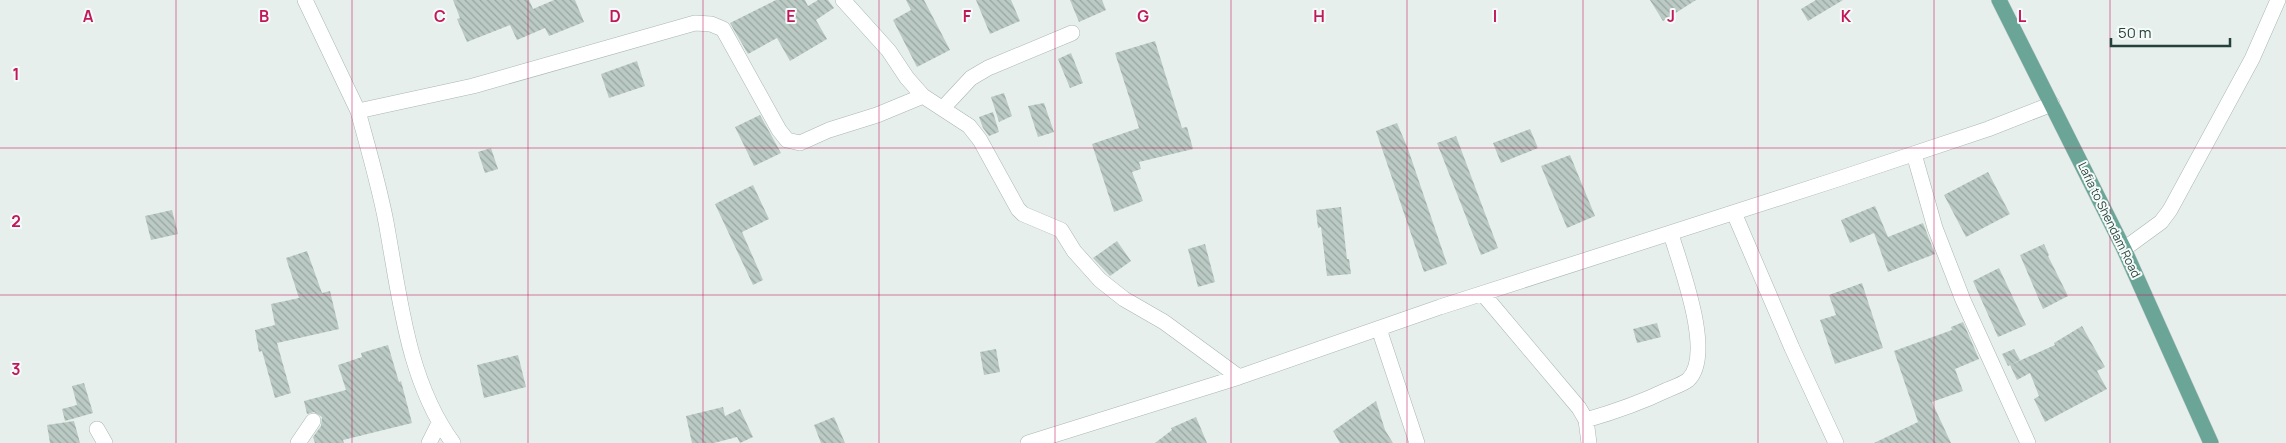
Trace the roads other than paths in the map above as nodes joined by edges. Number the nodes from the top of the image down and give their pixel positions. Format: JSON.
{"nodes":[{"id":1,"x":305,"y":0,"type":"edge"},
{"id":2,"x":844,"y":0,"type":"edge"},
{"id":3,"x":1999,"y":0,"type":"edge"},
{"id":4,"x":2278,"y":0,"type":"edge"},
{"id":5,"x":1072,"y":33,"type":"dead end"},
{"id":6,"x":923,"y":96,"type":"junction"},
{"id":7,"x":2052,"y":104,"type":"junction"},
{"id":8,"x":943,"y":108,"type":"junction"},
{"id":9,"x":358,"y":111,"type":"junction"},
{"id":10,"x":1914,"y":154,"type":"junction"},
{"id":11,"x":1734,"y":213,"type":"junction"},
{"id":12,"x":1671,"y":234,"type":"junction"},
{"id":13,"x":2124,"y":250,"type":"junction"},
{"id":14,"x":1483,"y":294,"type":"junction"},
{"id":15,"x":1378,"y":329,"type":"junction"},
{"id":16,"x":1238,"y":377,"type":"junction"},
{"id":17,"x":1586,"y":420,"type":"junction"},
{"id":18,"x":312,"y":421,"type":"dead end"},
{"id":19,"x":439,"y":423,"type":"junction"},
{"id":20,"x":98,"y":429,"type":"dead end"},
{"id":21,"x":105,"y":443,"type":"edge"},
{"id":22,"x":298,"y":443,"type":"edge"},
{"id":23,"x":430,"y":443,"type":"edge"},
{"id":24,"x":453,"y":443,"type":"edge"},
{"id":25,"x":1030,"y":443,"type":"edge"},
{"id":26,"x":1417,"y":443,"type":"edge"},
{"id":27,"x":1589,"y":443,"type":"edge"},
{"id":28,"x":1836,"y":443,"type":"edge"},
{"id":29,"x":2028,"y":443,"type":"edge"},
{"id":30,"x":2211,"y":443,"type":"edge"}],
"edges":[{"from":1,"to":9,"type":"street"},
{"from":2,"to":6,"type":"street"},
{"from":3,"to":7,"type":"main road","name":"Lafia to Shendam Road"},
{"from":4,"to":13,"type":"street"},
{"from":5,"to":8,"type":"street"},
{"from":6,"to":8,"type":"street"},
{"from":6,"to":9,"type":"street"},
{"from":7,"to":10,"type":"street"},
{"from":7,"to":13,"type":"main road","name":"Lafia to Shendam Road"},
{"from":8,"to":16,"type":"street"},
{"from":9,"to":19,"type":"street"},
{"from":10,"to":11,"type":"street"},
{"from":10,"to":29,"type":"street"},
{"from":11,"to":12,"type":"street"},
{"from":11,"to":28,"type":"street"},
{"from":12,"to":14,"type":"street"},
{"from":12,"to":17,"type":"street"},
{"from":13,"to":30,"type":"main road","name":"Lafia to Shendam Road"},
{"from":14,"to":15,"type":"street"},
{"from":14,"to":17,"type":"street"},
{"from":15,"to":16,"type":"street"},
{"from":15,"to":26,"type":"street"},
{"from":16,"to":25,"type":"street"},
{"from":17,"to":27,"type":"street"},
{"from":18,"to":22,"type":"street"},
{"from":19,"to":23,"type":"street"},
{"from":19,"to":24,"type":"street"},
{"from":20,"to":21,"type":"street"}]}
